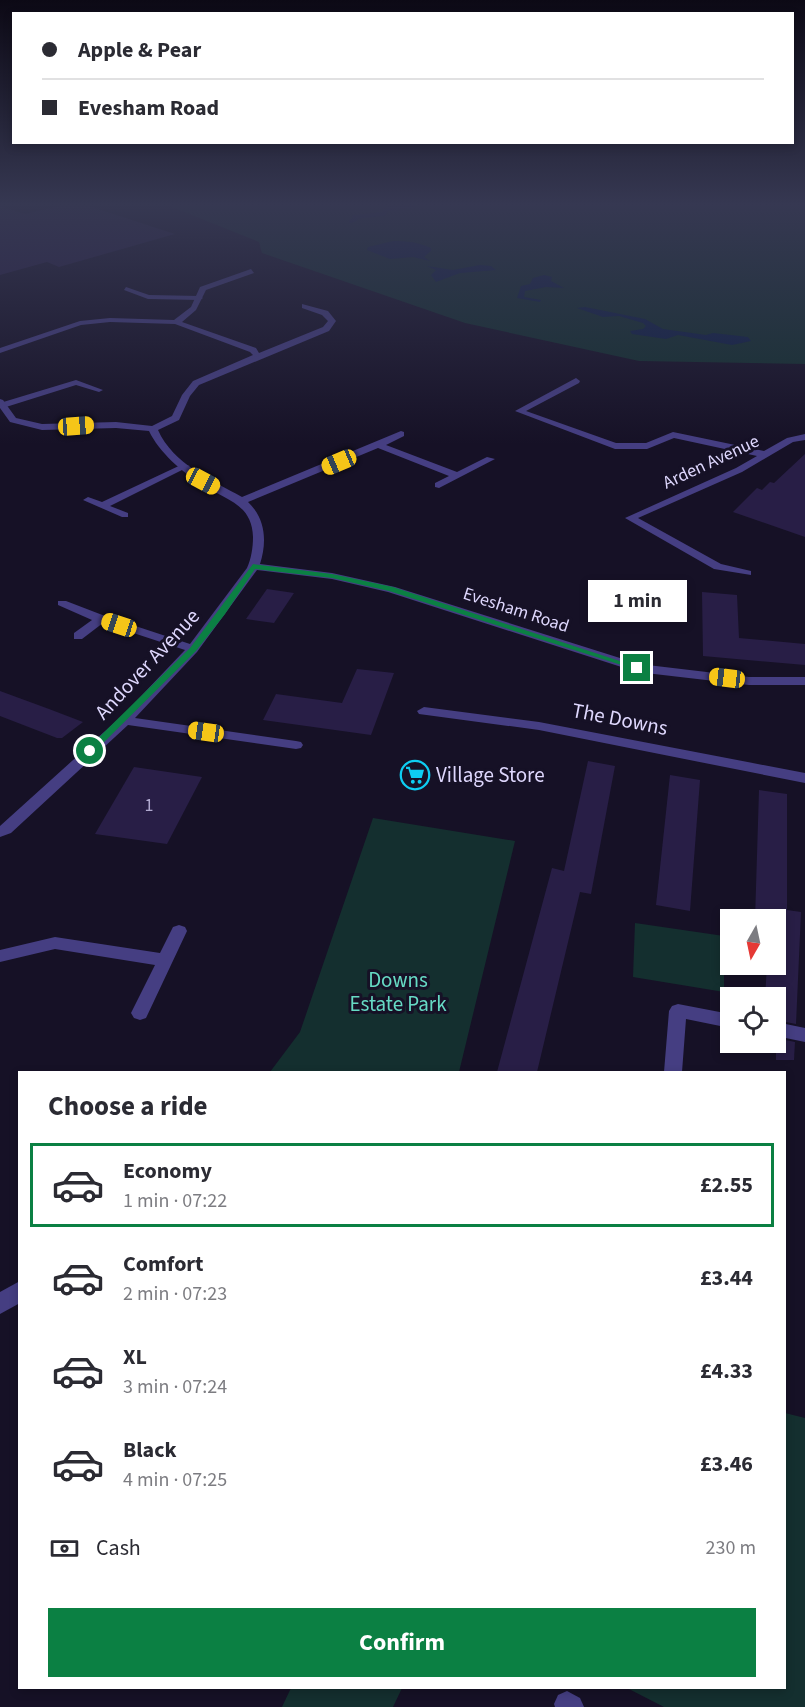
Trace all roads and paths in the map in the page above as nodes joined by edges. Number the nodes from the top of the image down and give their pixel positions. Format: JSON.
{"nodes":[{"id":1,"x":215,"y":285,"type":"edge"},
{"id":2,"x":126,"y":289,"type":"dead end"},
{"id":3,"x":200,"y":298,"type":"junction"},
{"id":4,"x":305,"y":306,"type":"dead end"},
{"id":5,"x":176,"y":322,"type":"junction"},
{"id":6,"x":0,"y":351,"type":"edge"},
{"id":7,"x":258,"y":356,"type":"junction"},
{"id":8,"x":576,"y":381,"type":"dead end"},
{"id":9,"x":99,"y":390,"type":"dead end"},
{"id":10,"x":2,"y":404,"type":"edge"},
{"id":11,"x":13,"y":420,"type":"junction"},
{"id":12,"x":0,"y":425,"type":"edge"},
{"id":13,"x":153,"y":429,"type":"junction"},
{"id":14,"x":401,"y":434,"type":"dead end"},
{"id":15,"x":805,"y":437,"type":"edge"},
{"id":16,"x":378,"y":445,"type":"junction"},
{"id":17,"x":767,"y":455,"type":"junction"},
{"id":18,"x":490,"y":459,"type":"dead end"},
{"id":19,"x":186,"y":466,"type":"junction"},
{"id":20,"x":457,"y":476,"type":"junction"},
{"id":21,"x":439,"y":485,"type":"dead end"},
{"id":22,"x":88,"y":500,"type":"dead end"},
{"id":23,"x":242,"y":501,"type":"junction"},
{"id":24,"x":102,"y":506,"type":"junction"},
{"id":25,"x":125,"y":515,"type":"dead end"},
{"id":26,"x":253,"y":566,"type":"junction"},
{"id":27,"x":747,"y":573,"type":"dead end"},
{"id":28,"x":62,"y":603,"type":"dead end"},
{"id":29,"x":101,"y":619,"type":"junction"},
{"id":30,"x":78,"y":636,"type":"dead end"},
{"id":31,"x":193,"y":649,"type":"junction"},
{"id":32,"x":805,"y":681,"type":"edge"},
{"id":33,"x":424,"y":711,"type":"dead end"},
{"id":34,"x":123,"y":720,"type":"junction"},
{"id":35,"x":296,"y":745,"type":"dead end"},
{"id":36,"x":805,"y":778,"type":"edge"},
{"id":37,"x":0,"y":832,"type":"edge"},
{"id":38,"x":179,"y":931,"type":"dead end"},
{"id":39,"x":0,"y":956,"type":"edge"},
{"id":40,"x":165,"y":960,"type":"junction"},
{"id":41,"x":140,"y":1013,"type":"dead end"},
{"id":42,"x":720,"y":1019,"type":"edge"},
{"id":43,"x":786,"y":1031,"type":"edge"},
{"id":44,"x":805,"y":1035,"type":"edge"},
{"id":45,"x":673,"y":1071,"type":"edge"},
{"id":46,"x":18,"y":1291,"type":"edge"},
{"id":47,"x":0,"y":1304,"type":"edge"}],
"edges":[{"from":1,"to":3,"type":"street"},
{"from":2,"to":3,"type":"lane"},
{"from":3,"to":5,"type":"street"},
{"from":4,"to":7,"type":"street"},
{"from":5,"to":6,"type":"street"},
{"from":5,"to":7,"type":"street"},
{"from":7,"to":13,"type":"street"},
{"from":8,"to":17,"type":"street"},
{"from":9,"to":10,"type":"lane"},
{"from":10,"to":11,"type":"street"},
{"from":11,"to":12,"type":"street"},
{"from":11,"to":13,"type":"street"},
{"from":13,"to":19,"type":"street"},
{"from":14,"to":16,"type":"street"},
{"from":15,"to":17,"type":"street","name":"Arden Avenue"},
{"from":16,"to":20,"type":"street"},
{"from":16,"to":23,"type":"street"},
{"from":17,"to":27,"type":"street","name":"Arden Avenue"},
{"from":18,"to":20,"type":"street"},
{"from":19,"to":23,"type":"street"},
{"from":19,"to":24,"type":"lane"},
{"from":20,"to":21,"type":"street"},
{"from":22,"to":24,"type":"lane"},
{"from":23,"to":26,"type":"street","name":"Andover Avenue"},
{"from":24,"to":25,"type":"lane"},
{"from":26,"to":31,"type":"street","name":"Andover Avenue"},
{"from":26,"to":32,"type":"street","name":"Evesham Road"},
{"from":28,"to":29,"type":"street"},
{"from":29,"to":30,"type":"street"},
{"from":29,"to":31,"type":"street"},
{"from":31,"to":34,"type":"street","name":"Andover Avenue"},
{"from":33,"to":36,"type":"street","name":"The Downs"},
{"from":34,"to":35,"type":"street"},
{"from":34,"to":37,"type":"street","name":"Andover Avenue"},
{"from":38,"to":40,"type":"street"},
{"from":39,"to":40,"type":"street"},
{"from":40,"to":41,"type":"street"},
{"from":42,"to":45,"type":"street"},
{"from":43,"to":44,"type":"street"},
{"from":46,"to":47,"type":"street"}]}
